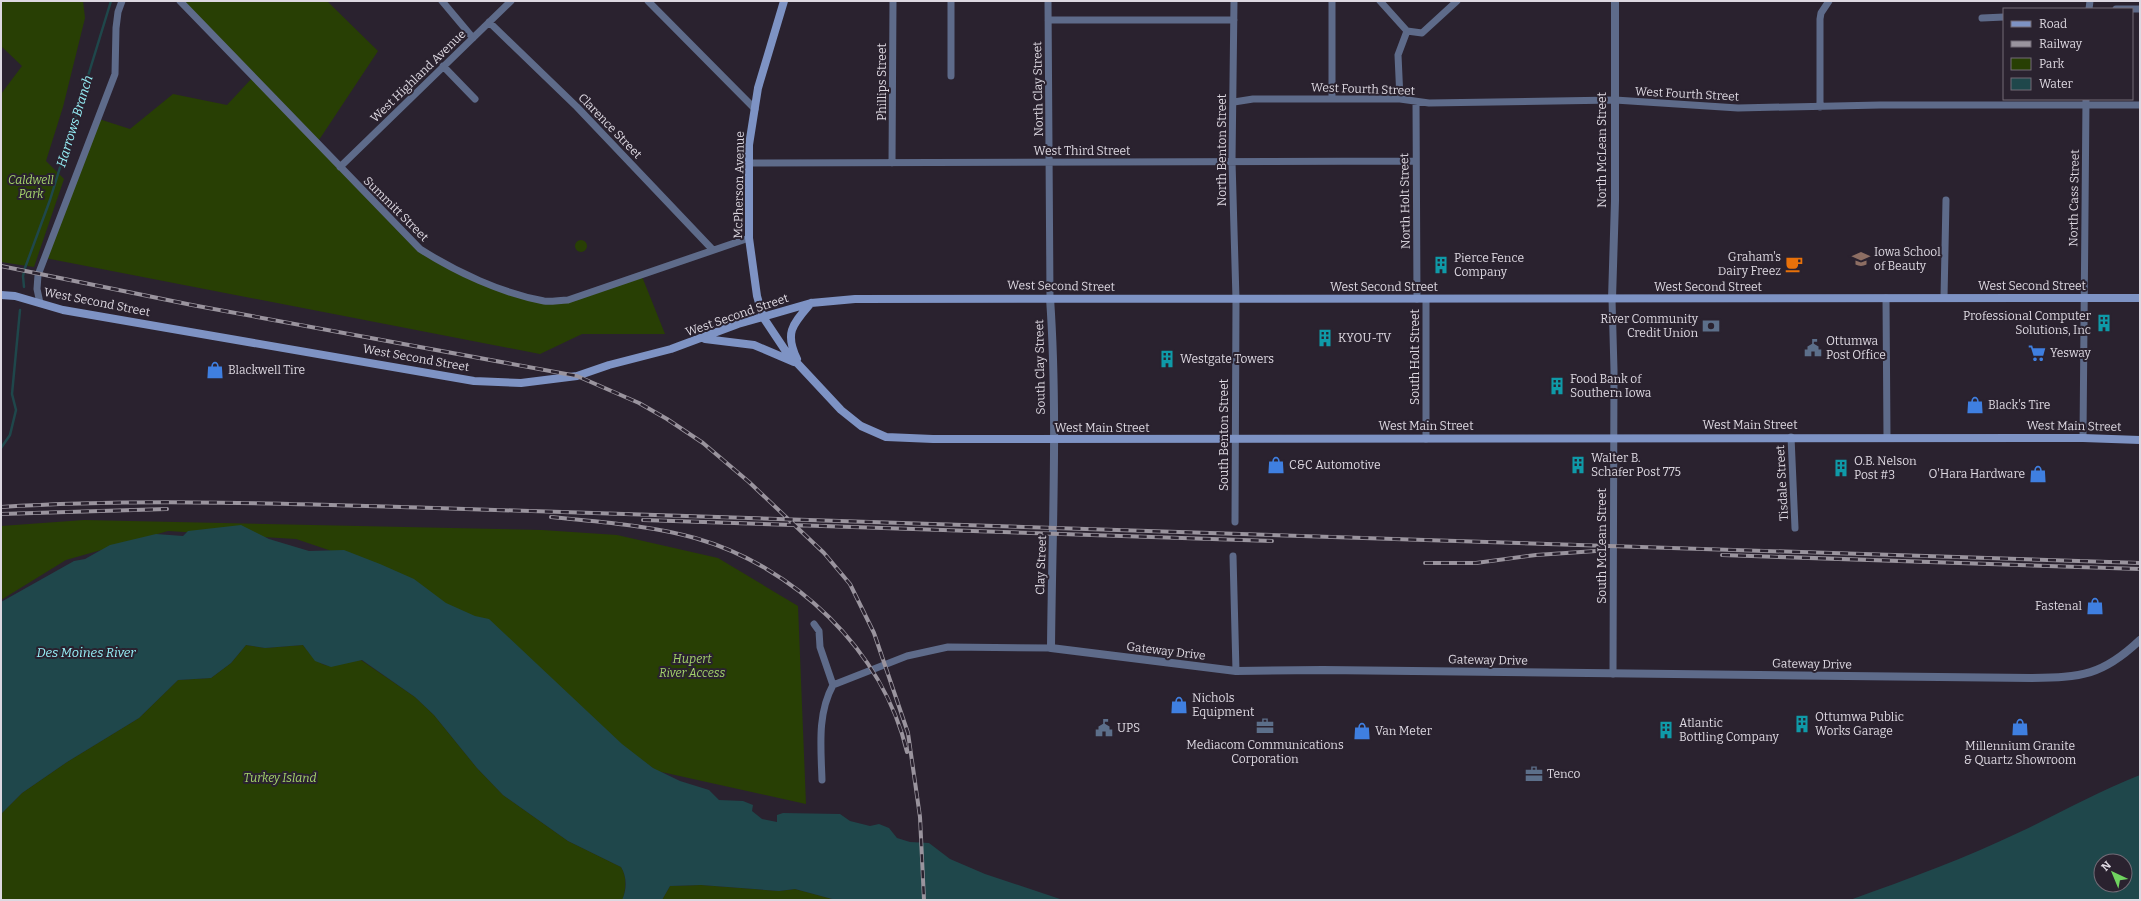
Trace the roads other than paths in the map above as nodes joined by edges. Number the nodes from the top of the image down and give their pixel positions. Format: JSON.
{"nodes":[{"id":1,"x":122,"y":1,"type":"edge"},
{"id":2,"x":180,"y":1,"type":"edge"},
{"id":3,"x":442,"y":1,"type":"edge"},
{"id":4,"x":511,"y":1,"type":"edge"},
{"id":5,"x":648,"y":1,"type":"edge"},
{"id":6,"x":784,"y":1,"type":"edge"},
{"id":7,"x":893,"y":1,"type":"edge"},
{"id":8,"x":951,"y":1,"type":"edge"},
{"id":9,"x":1048,"y":1,"type":"edge"},
{"id":10,"x":1234,"y":1,"type":"edge"},
{"id":11,"x":1332,"y":1,"type":"edge"},
{"id":12,"x":1380,"y":1,"type":"edge"},
{"id":13,"x":1458,"y":1,"type":"edge"},
{"id":14,"x":1615,"y":1,"type":"edge"},
{"id":15,"x":1829,"y":1,"type":"edge"},
{"id":16,"x":2003,"y":17,"type":"edge"},
{"id":17,"x":1982,"y":18,"type":"dead end"},
{"id":18,"x":1048,"y":20,"type":"junction"},
{"id":19,"x":1234,"y":20,"type":"junction"},
{"id":20,"x":490,"y":22,"type":"junction"},
{"id":21,"x":1407,"y":30,"type":"junction"},
{"id":22,"x":473,"y":38,"type":"junction"},
{"id":23,"x":443,"y":66,"type":"junction"},
{"id":24,"x":951,"y":76,"type":"dead end"},
{"id":25,"x":475,"y":99,"type":"dead end"},
{"id":26,"x":1332,"y":99,"type":"junction"},
{"id":27,"x":1400,"y":99,"type":"junction"},
{"id":28,"x":1614,"y":100,"type":"junction"},
{"id":29,"x":1234,"y":102,"type":"junction"},
{"id":30,"x":1416,"y":102,"type":"junction"},
{"id":31,"x":2086,"y":102,"type":"edge"},
{"id":32,"x":2140,"y":105,"type":"edge"},
{"id":33,"x":1820,"y":107,"type":"junction"},
{"id":34,"x":755,"y":109,"type":"junction"},
{"id":35,"x":1232,"y":161,"type":"junction"},
{"id":36,"x":1415,"y":161,"type":"junction"},
{"id":37,"x":1050,"y":162,"type":"junction"},
{"id":38,"x":749,"y":163,"type":"junction"},
{"id":39,"x":892,"y":163,"type":"junction"},
{"id":40,"x":340,"y":167,"type":"junction"},
{"id":41,"x":1946,"y":200,"type":"dead end"},
{"id":42,"x":749,"y":238,"type":"junction"},
{"id":43,"x":712,"y":249,"type":"junction"},
{"id":44,"x":1,"y":295,"type":"edge"},
{"id":45,"x":1050,"y":298,"type":"junction"},
{"id":46,"x":1886,"y":298,"type":"junction"},
{"id":47,"x":1944,"y":298,"type":"junction"},
{"id":48,"x":2084,"y":298,"type":"junction"},
{"id":49,"x":2140,"y":298,"type":"edge"},
{"id":50,"x":1236,"y":299,"type":"junction"},
{"id":51,"x":1417,"y":299,"type":"junction"},
{"id":52,"x":1612,"y":299,"type":"junction"},
{"id":53,"x":1426,"y":300,"type":"junction"},
{"id":54,"x":40,"y":303,"type":"junction"},
{"id":55,"x":811,"y":303,"type":"junction"},
{"id":56,"x":763,"y":317,"type":"junction"},
{"id":57,"x":704,"y":338,"type":"junction"},
{"id":58,"x":800,"y":366,"type":"junction"},
{"id":59,"x":1613,"y":437,"type":"junction"},
{"id":60,"x":1790,"y":437,"type":"junction"},
{"id":61,"x":1887,"y":438,"type":"junction"},
{"id":62,"x":2083,"y":438,"type":"junction"},
{"id":63,"x":1235,"y":439,"type":"junction"},
{"id":64,"x":1426,"y":439,"type":"junction"},
{"id":65,"x":1053,"y":440,"type":"junction"},
{"id":66,"x":2140,"y":440,"type":"edge"},
{"id":67,"x":1052,"y":483,"type":"joint"},
{"id":68,"x":1235,"y":522,"type":"dead end"},
{"id":69,"x":1795,"y":528,"type":"dead end"},
{"id":70,"x":1233,"y":556,"type":"dead end"},
{"id":71,"x":814,"y":624,"type":"dead end"},
{"id":72,"x":2140,"y":640,"type":"edge"},
{"id":73,"x":1051,"y":648,"type":"junction"},
{"id":74,"x":1236,"y":671,"type":"junction"},
{"id":75,"x":1613,"y":674,"type":"junction"},
{"id":76,"x":833,"y":685,"type":"junction"},
{"id":77,"x":822,"y":780,"type":"dead end"}],
"edges":[{"from":1,"to":54,"type":"street"},
{"from":2,"to":40,"type":"street","name":"Summitt Street"},
{"from":3,"to":22,"type":"street"},
{"from":4,"to":20,"type":"street","name":"West Highland Avenue"},
{"from":5,"to":34,"type":"street"},
{"from":6,"to":34,"type":"main road","name":"McPherson Avenue"},
{"from":7,"to":39,"type":"street","name":"Phillips Street"},
{"from":8,"to":24,"type":"street"},
{"from":9,"to":18,"type":"street","name":"North Clay Street"},
{"from":10,"to":19,"type":"street","name":"North Benton Street"},
{"from":11,"to":26,"type":"street"},
{"from":12,"to":21,"type":"street"},
{"from":13,"to":21,"type":"street"},
{"from":14,"to":28,"type":"street","name":"North McLean Street"},
{"from":15,"to":33,"type":"street"},
{"from":16,"to":17,"type":"street"},
{"from":18,"to":19,"type":"street"},
{"from":18,"to":37,"type":"street","name":"North Clay Street"},
{"from":19,"to":29,"type":"street","name":"North Benton Street"},
{"from":20,"to":22,"type":"street","name":"West Highland Avenue"},
{"from":20,"to":43,"type":"street","name":"Clarence Street"},
{"from":21,"to":27,"type":"street"},
{"from":22,"to":23,"type":"street","name":"West Highland Avenue"},
{"from":23,"to":25,"type":"street"},
{"from":23,"to":40,"type":"street","name":"West Highland Avenue"},
{"from":26,"to":27,"type":"street","name":"West Fourth Street"},
{"from":26,"to":29,"type":"street","name":"West Fourth Street"},
{"from":27,"to":30,"type":"street","name":"West Fourth Street"},
{"from":28,"to":30,"type":"street","name":"West Fourth Street"},
{"from":28,"to":33,"type":"street","name":"West Fourth Street"},
{"from":28,"to":52,"type":"street","name":"North McLean Street"},
{"from":29,"to":35,"type":"street","name":"North Benton Street"},
{"from":30,"to":36,"type":"street","name":"North Holt Street"},
{"from":31,"to":32,"type":"street","name":"West Fourth Street"},
{"from":31,"to":33,"type":"street","name":"West Fourth Street"},
{"from":31,"to":48,"type":"street","name":"North Cass Street"},
{"from":34,"to":38,"type":"main road","name":"McPherson Avenue"},
{"from":35,"to":36,"type":"street","name":"West Third Street"},
{"from":35,"to":37,"type":"street","name":"West Third Street"},
{"from":35,"to":50,"type":"street","name":"North Benton Street"},
{"from":36,"to":51,"type":"street","name":"North Holt Street"},
{"from":37,"to":39,"type":"street","name":"West Third Street"},
{"from":37,"to":45,"type":"street","name":"North Clay Street"},
{"from":38,"to":39,"type":"street","name":"West Third Street"},
{"from":38,"to":42,"type":"main road","name":"McPherson Avenue"},
{"from":40,"to":43,"type":"street","name":"Summitt Street"},
{"from":41,"to":47,"type":"street"},
{"from":42,"to":43,"type":"street","name":"Summitt Street"},
{"from":42,"to":56,"type":"main road","name":"McPherson Avenue"},
{"from":44,"to":54,"type":"main road","name":"West Second Street"},
{"from":45,"to":50,"type":"main road","name":"West Second Street"},
{"from":45,"to":55,"type":"main road","name":"West Second Street"},
{"from":45,"to":65,"type":"street","name":"South Clay Street"},
{"from":46,"to":47,"type":"main road","name":"West Second Street"},
{"from":46,"to":52,"type":"main road","name":"West Second Street"},
{"from":46,"to":61,"type":"street"},
{"from":47,"to":48,"type":"main road","name":"West Second Street"},
{"from":48,"to":49,"type":"main road","name":"West Second Street"},
{"from":48,"to":62,"type":"street","name":"North Cass Street"},
{"from":50,"to":51,"type":"main road","name":"West Second Street"},
{"from":50,"to":63,"type":"street","name":"South Benton Street"},
{"from":51,"to":53,"type":"main road","name":"West Second Street"},
{"from":52,"to":53,"type":"main road","name":"West Second Street"},
{"from":52,"to":59,"type":"street","name":"South McLean Street"},
{"from":53,"to":64,"type":"street","name":"South Holt Street"},
{"from":54,"to":57,"type":"main road","name":"West Second Street"},
{"from":55,"to":56,"type":"main road","name":"West Second Street"},
{"from":55,"to":58,"type":"main road"},
{"from":56,"to":57,"type":"main road","name":"West Second Street"},
{"from":56,"to":58,"type":"main road","name":"West Main Street"},
{"from":57,"to":58,"type":"main road"},
{"from":58,"to":65,"type":"main road","name":"West Main Street"},
{"from":59,"to":60,"type":"main road","name":"West Main Street"},
{"from":59,"to":64,"type":"main road","name":"West Main Street"},
{"from":59,"to":75,"type":"street","name":"South McLean Street"},
{"from":60,"to":61,"type":"main road","name":"West Main Street"},
{"from":60,"to":69,"type":"street","name":"Tisdale Street"},
{"from":61,"to":62,"type":"main road","name":"West Main Street"},
{"from":62,"to":66,"type":"main road","name":"West Main Street"},
{"from":63,"to":64,"type":"main road","name":"West Main Street"},
{"from":63,"to":65,"type":"main road","name":"West Main Street"},
{"from":63,"to":68,"type":"street","name":"South Benton Street"},
{"from":65,"to":67,"type":"street","name":"South Clay Street"},
{"from":67,"to":73,"type":"street","name":"Clay Street"},
{"from":70,"to":74,"type":"street"},
{"from":71,"to":76,"type":"street"},
{"from":72,"to":75,"type":"street","name":"Gateway Drive"},
{"from":73,"to":74,"type":"street","name":"Gateway Drive"},
{"from":73,"to":76,"type":"street","name":"Gateway Drive"},
{"from":74,"to":75,"type":"street","name":"Gateway Drive"},
{"from":76,"to":77,"type":"street"}]}
